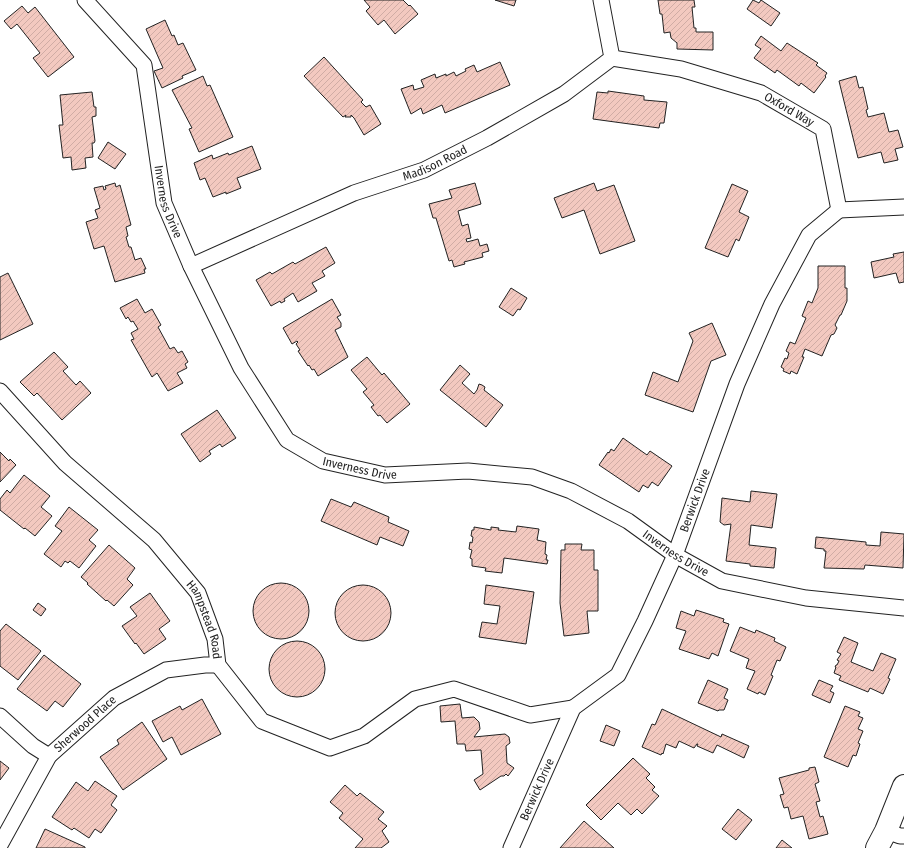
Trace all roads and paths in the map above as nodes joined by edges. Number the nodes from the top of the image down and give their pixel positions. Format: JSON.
{"nodes":[{"id":1,"x":85,"y":0,"type":"edge"},
{"id":2,"x":601,"y":0,"type":"edge"},
{"id":3,"x":612,"y":58,"type":"junction"},
{"id":4,"x":904,"y":206,"type":"edge"},
{"id":5,"x":839,"y":210,"type":"junction"},
{"id":6,"x":191,"y":266,"type":"junction"},
{"id":7,"x":0,"y":391,"type":"edge"},
{"id":8,"x":675,"y":555,"type":"junction"},
{"id":9,"x":904,"y":608,"type":"edge"},
{"id":10,"x":218,"y":665,"type":"junction"},
{"id":11,"x":573,"y":708,"type":"junction"},
{"id":12,"x":0,"y":716,"type":"edge"},
{"id":13,"x":48,"y":756,"type":"junction"},
{"id":14,"x":904,"y":786,"type":"edge"},
{"id":15,"x":889,"y":838,"type":"edge"},
{"id":16,"x":0,"y":845,"type":"edge"},
{"id":17,"x":511,"y":848,"type":"edge"}],
"edges":[{"from":1,"to":6,"type":"street","name":"Inverness Drive"},
{"from":2,"to":3,"type":"street"},
{"from":3,"to":5,"type":"street","name":"Oxford Way"},
{"from":3,"to":6,"type":"street","name":"Madison Road"},
{"from":4,"to":5,"type":"street"},
{"from":5,"to":8,"type":"street","name":"Berwick Drive"},
{"from":6,"to":8,"type":"street","name":"Inverness Drive"},
{"from":7,"to":10,"type":"street","name":"Hampstead Road"},
{"from":8,"to":9,"type":"street","name":"Inverness Drive"},
{"from":8,"to":11,"type":"street","name":"Berwick Drive"},
{"from":10,"to":11,"type":"street","name":"Hampstead Road"},
{"from":10,"to":13,"type":"street","name":"Sherwood Place"},
{"from":11,"to":17,"type":"street","name":"Berwick Drive"},
{"from":12,"to":13,"type":"street"},
{"from":13,"to":16,"type":"street","name":"Sherwood Place"},
{"from":14,"to":15,"type":"main road"}]}
